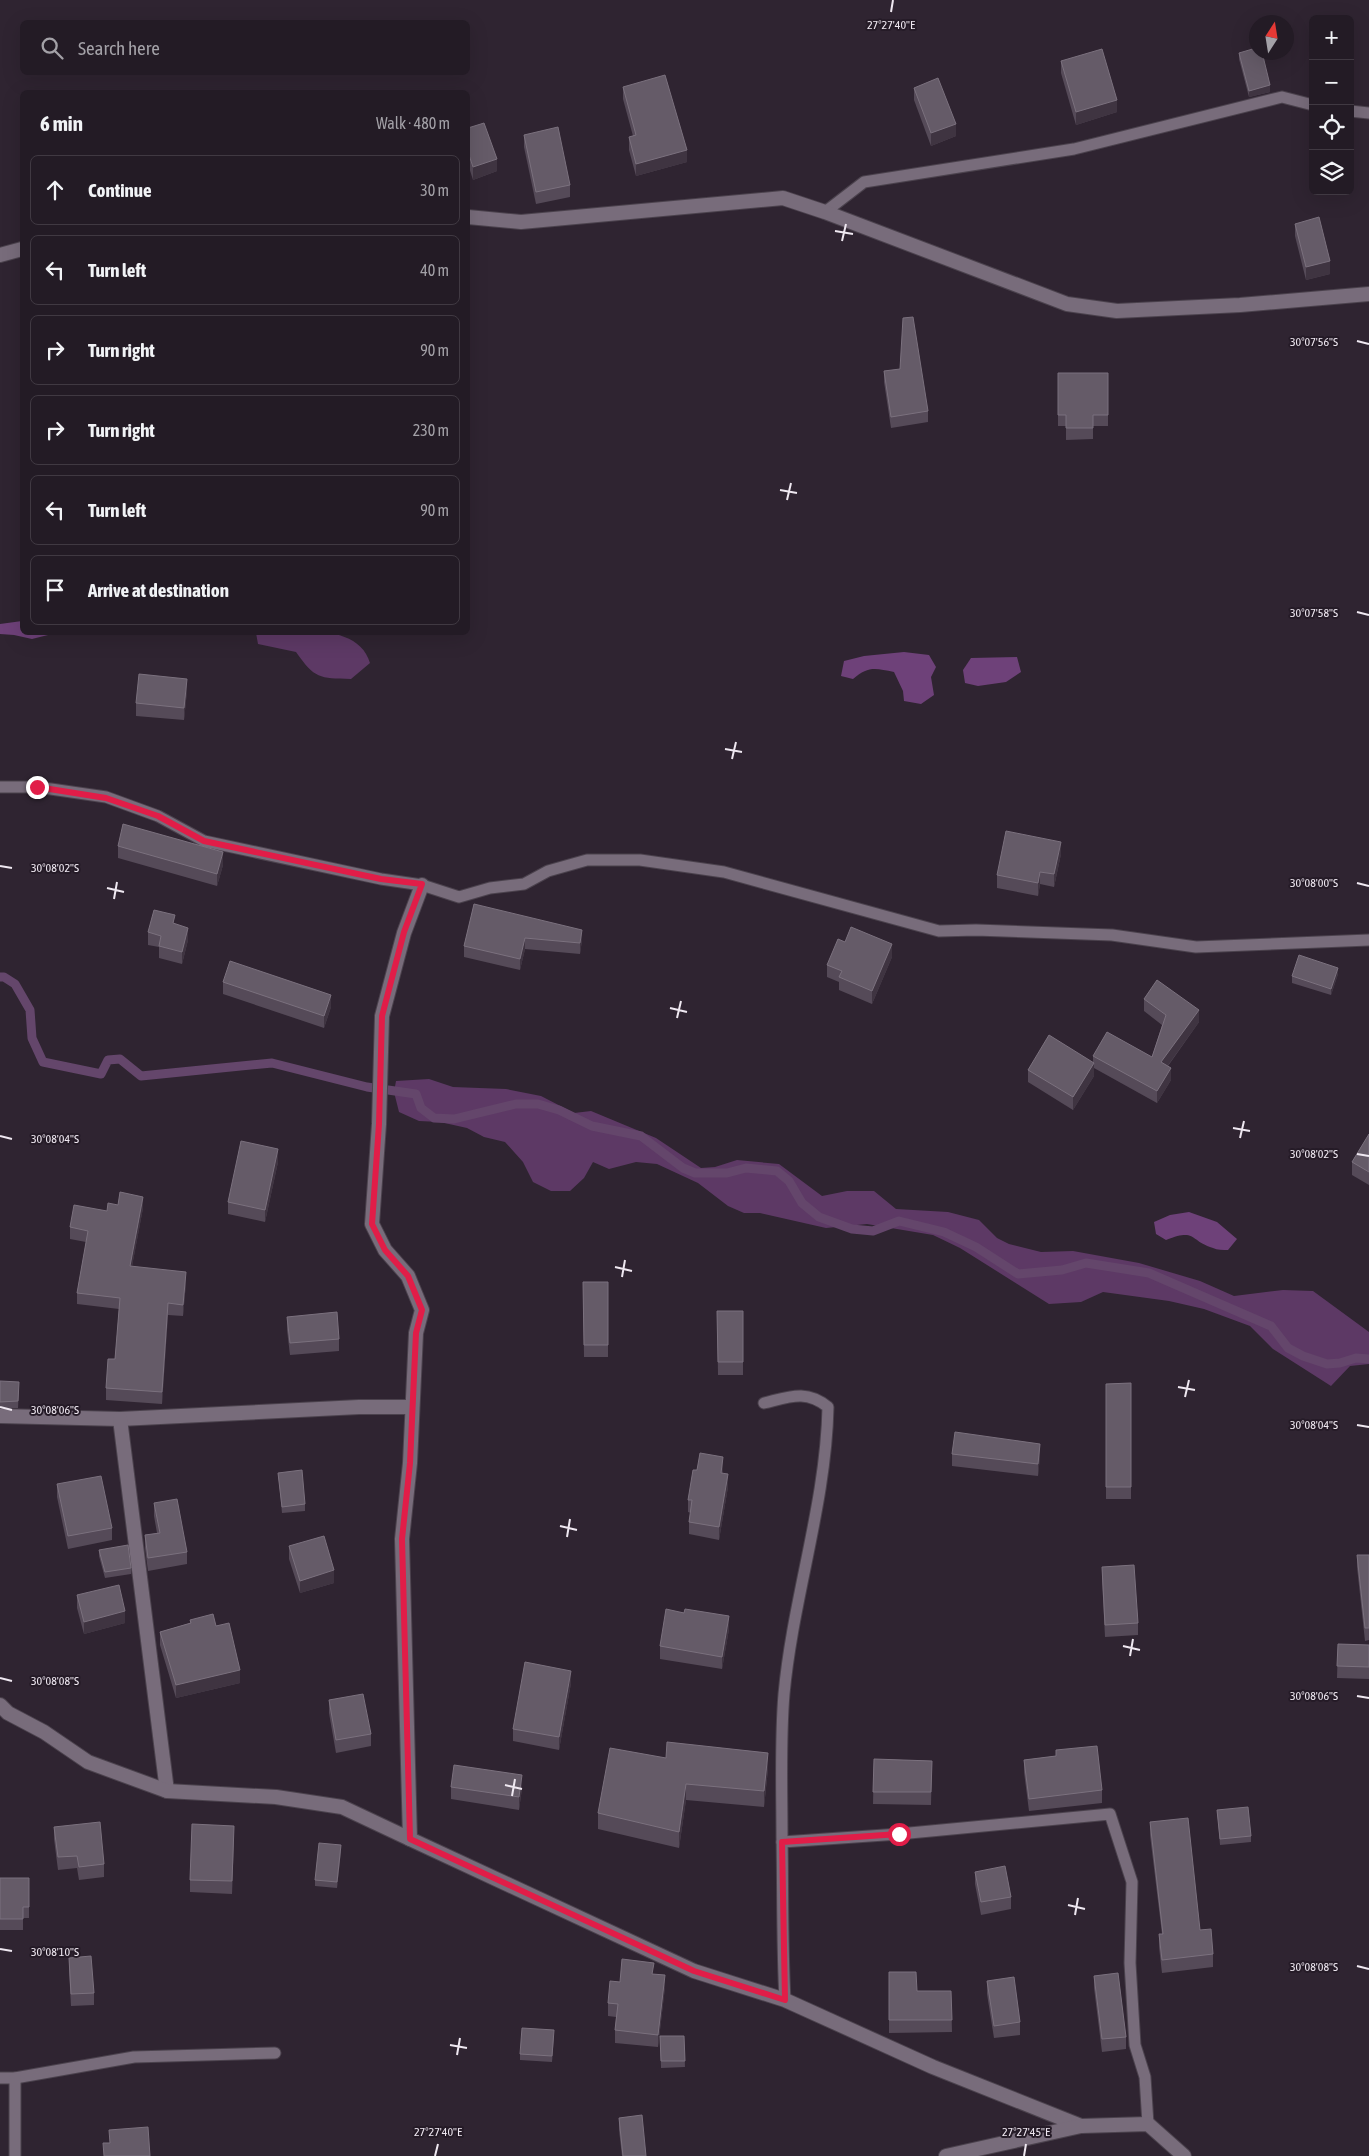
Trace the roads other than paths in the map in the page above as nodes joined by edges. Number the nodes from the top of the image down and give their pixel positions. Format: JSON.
{"nodes":[{"id":1,"x":1309,"y":104,"type":"edge"},
{"id":2,"x":1354,"y":111,"type":"edge"},
{"id":3,"x":1369,"y":113,"type":"edge"},
{"id":4,"x":825,"y":212,"type":"junction"},
{"id":5,"x":470,"y":217,"type":"edge"},
{"id":6,"x":20,"y":250,"type":"edge"},
{"id":7,"x":0,"y":255,"type":"edge"},
{"id":8,"x":1369,"y":294,"type":"edge"},
{"id":9,"x":0,"y":787,"type":"edge"},
{"id":10,"x":422,"y":884,"type":"junction"},
{"id":11,"x":1369,"y":940,"type":"edge"},
{"id":12,"x":764,"y":1403,"type":"dead end"},
{"id":13,"x":412,"y":1407,"type":"junction"},
{"id":14,"x":0,"y":1416,"type":"edge"},
{"id":15,"x":120,"y":1419,"type":"junction"},
{"id":16,"x":3,"y":1711,"type":"edge"},
{"id":17,"x":167,"y":1791,"type":"junction"},
{"id":18,"x":410,"y":1839,"type":"junction"},
{"id":19,"x":782,"y":1842,"type":"junction"},
{"id":20,"x":785,"y":2000,"type":"junction"},
{"id":21,"x":275,"y":2053,"type":"dead end"},
{"id":22,"x":0,"y":2078,"type":"edge"},
{"id":23,"x":15,"y":2078,"type":"junction"},
{"id":24,"x":1148,"y":2124,"type":"junction"},
{"id":25,"x":1081,"y":2126,"type":"junction"},
{"id":26,"x":15,"y":2156,"type":"edge"},
{"id":27,"x":946,"y":2156,"type":"edge"},
{"id":28,"x":1184,"y":2156,"type":"edge"}],
"edges":[{"from":1,"to":4,"type":"lane"},
{"from":2,"to":3,"type":"lane"},
{"from":4,"to":5,"type":"street"},
{"from":4,"to":8,"type":"street"},
{"from":6,"to":7,"type":"street"},
{"from":9,"to":10,"type":"lane"},
{"from":10,"to":11,"type":"lane"},
{"from":10,"to":13,"type":"street"},
{"from":12,"to":19,"type":"lane"},
{"from":13,"to":15,"type":"street"},
{"from":13,"to":18,"type":"street"},
{"from":14,"to":15,"type":"street"},
{"from":15,"to":17,"type":"street"},
{"from":16,"to":17,"type":"street"},
{"from":17,"to":18,"type":"street"},
{"from":18,"to":20,"type":"street"},
{"from":19,"to":20,"type":"lane"},
{"from":19,"to":24,"type":"lane"},
{"from":20,"to":25,"type":"street"},
{"from":21,"to":23,"type":"lane"},
{"from":22,"to":23,"type":"lane"},
{"from":23,"to":26,"type":"lane"},
{"from":24,"to":25,"type":"street"},
{"from":24,"to":28,"type":"street"},
{"from":25,"to":27,"type":"street"}]}
